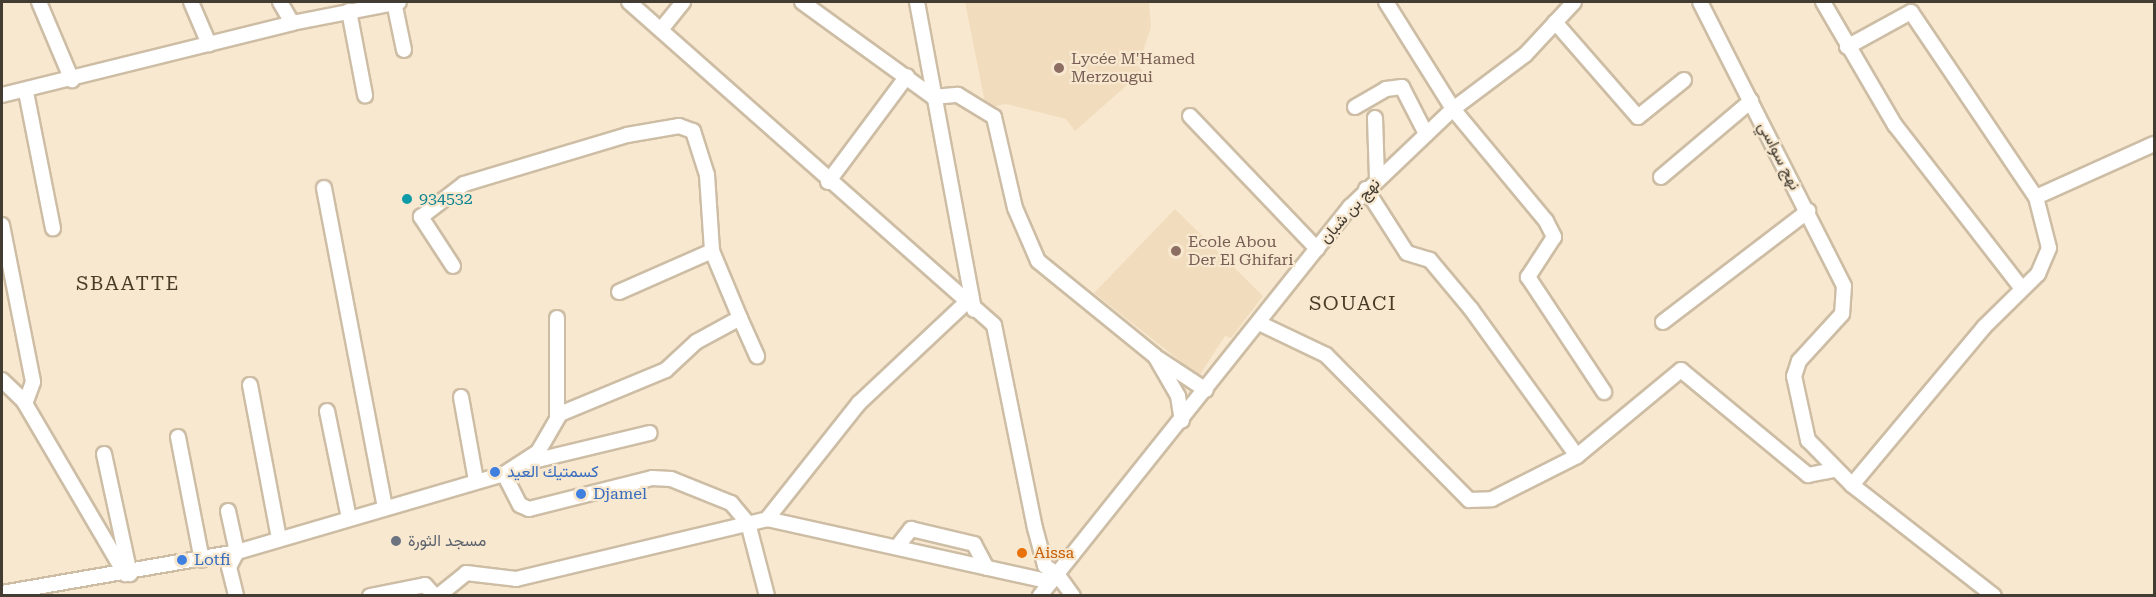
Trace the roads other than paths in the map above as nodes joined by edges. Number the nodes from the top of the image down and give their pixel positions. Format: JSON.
{"nodes":[{"id":1,"x":39,"y":2,"type":"edge"},
{"id":2,"x":191,"y":2,"type":"edge"},
{"id":3,"x":280,"y":2,"type":"edge"},
{"id":4,"x":394,"y":2,"type":"edge"},
{"id":5,"x":399,"y":2,"type":"edge"},
{"id":6,"x":629,"y":2,"type":"edge"},
{"id":7,"x":683,"y":2,"type":"edge"},
{"id":8,"x":802,"y":2,"type":"edge"},
{"id":9,"x":917,"y":2,"type":"edge"},
{"id":10,"x":1386,"y":2,"type":"edge"},
{"id":11,"x":1574,"y":2,"type":"edge"},
{"id":12,"x":1700,"y":2,"type":"edge"},
{"id":13,"x":1824,"y":2,"type":"edge"},
{"id":14,"x":349,"y":11,"type":"junction"},
{"id":15,"x":1556,"y":22,"type":"junction"},
{"id":16,"x":292,"y":23,"type":"junction"},
{"id":17,"x":663,"y":27,"type":"junction"},
{"id":18,"x":210,"y":44,"type":"junction"},
{"id":19,"x":1847,"y":47,"type":"junction"},
{"id":20,"x":405,"y":50,"type":"dead end"},
{"id":21,"x":907,"y":76,"type":"junction"},
{"id":22,"x":72,"y":80,"type":"junction"},
{"id":23,"x":1684,"y":80,"type":"dead end"},
{"id":24,"x":26,"y":92,"type":"junction"},
{"id":25,"x":2,"y":95,"type":"edge"},
{"id":26,"x":364,"y":95,"type":"dead end"},
{"id":27,"x":933,"y":96,"type":"junction"},
{"id":28,"x":1751,"y":101,"type":"junction"},
{"id":29,"x":1355,"y":106,"type":"dead end"},
{"id":30,"x":1453,"y":109,"type":"junction"},
{"id":31,"x":1190,"y":116,"type":"dead end"},
{"id":32,"x":1376,"y":118,"type":"dead end"},
{"id":33,"x":1426,"y":134,"type":"junction"},
{"id":34,"x":2154,"y":144,"type":"edge"},
{"id":35,"x":1661,"y":177,"type":"dead end"},
{"id":36,"x":1377,"y":179,"type":"junction"},
{"id":37,"x":828,"y":182,"type":"junction"},
{"id":38,"x":324,"y":188,"type":"dead end"},
{"id":39,"x":1366,"y":189,"type":"junction"},
{"id":40,"x":2036,"y":197,"type":"junction"},
{"id":41,"x":1808,"y":211,"type":"junction"},
{"id":42,"x":2,"y":225,"type":"edge"},
{"id":43,"x":53,"y":228,"type":"dead end"},
{"id":44,"x":1317,"y":249,"type":"junction"},
{"id":45,"x":712,"y":251,"type":"junction"},
{"id":46,"x":453,"y":266,"type":"dead end"},
{"id":47,"x":2022,"y":289,"type":"junction"},
{"id":48,"x":619,"y":292,"type":"dead end"},
{"id":49,"x":970,"y":304,"type":"junction"},
{"id":50,"x":557,"y":318,"type":"dead end"},
{"id":51,"x":740,"y":318,"type":"junction"},
{"id":52,"x":1663,"y":322,"type":"dead end"},
{"id":53,"x":1259,"y":323,"type":"junction"},
{"id":54,"x":757,"y":356,"type":"dead end"},
{"id":55,"x":1155,"y":356,"type":"junction"},
{"id":56,"x":2,"y":380,"type":"edge"},
{"id":57,"x":250,"y":385,"type":"dead end"},
{"id":58,"x":1206,"y":390,"type":"junction"},
{"id":59,"x":1604,"y":392,"type":"dead end"},
{"id":60,"x":461,"y":397,"type":"dead end"},
{"id":61,"x":25,"y":404,"type":"junction"},
{"id":62,"x":327,"y":411,"type":"dead end"},
{"id":63,"x":557,"y":417,"type":"junction"},
{"id":64,"x":1182,"y":421,"type":"junction"},
{"id":65,"x":650,"y":433,"type":"dead end"},
{"id":66,"x":178,"y":437,"type":"dead end"},
{"id":67,"x":104,"y":454,"type":"dead end"},
{"id":68,"x":1576,"y":456,"type":"junction"},
{"id":69,"x":524,"y":463,"type":"junction"},
{"id":70,"x":1833,"y":470,"type":"junction"},
{"id":71,"x":504,"y":474,"type":"junction"},
{"id":72,"x":476,"y":480,"type":"junction"},
{"id":73,"x":1852,"y":485,"type":"junction"},
{"id":74,"x":385,"y":507,"type":"junction"},
{"id":75,"x":228,"y":511,"type":"dead end"},
{"id":76,"x":349,"y":518,"type":"junction"},
{"id":77,"x":767,"y":519,"type":"junction"},
{"id":78,"x":748,"y":523,"type":"junction"},
{"id":79,"x":279,"y":539,"type":"junction"},
{"id":80,"x":897,"y":547,"type":"junction"},
{"id":81,"x":237,"y":552,"type":"junction"},
{"id":82,"x":202,"y":560,"type":"junction"},
{"id":83,"x":987,"y":568,"type":"junction"},
{"id":84,"x":128,"y":574,"type":"junction"},
{"id":85,"x":1054,"y":578,"type":"junction"},
{"id":86,"x":2,"y":593,"type":"edge"},
{"id":87,"x":236,"y":596,"type":"edge"},
{"id":88,"x":370,"y":596,"type":"edge"},
{"id":89,"x":437,"y":596,"type":"edge"},
{"id":90,"x":767,"y":596,"type":"edge"},
{"id":91,"x":1040,"y":596,"type":"edge"},
{"id":92,"x":1073,"y":596,"type":"edge"},
{"id":93,"x":1994,"y":596,"type":"edge"}],
"edges":[{"from":1,"to":22,"type":"street"},
{"from":2,"to":18,"type":"street"},
{"from":3,"to":16,"type":"street"},
{"from":4,"to":5,"type":"street"},
{"from":4,"to":14,"type":"street"},
{"from":4,"to":20,"type":"street"},
{"from":6,"to":17,"type":"street"},
{"from":7,"to":17,"type":"street"},
{"from":8,"to":21,"type":"street"},
{"from":9,"to":27,"type":"street"},
{"from":10,"to":30,"type":"street"},
{"from":11,"to":15,"type":"street","name":"نهج بن شبان"},
{"from":12,"to":28,"type":"street","name":"نهج سواسي"},
{"from":13,"to":19,"type":"street"},
{"from":14,"to":16,"type":"street"},
{"from":14,"to":26,"type":"street"},
{"from":15,"to":23,"type":"street"},
{"from":15,"to":30,"type":"street","name":"نهج بن شبان"},
{"from":16,"to":18,"type":"street"},
{"from":17,"to":37,"type":"street"},
{"from":18,"to":22,"type":"street"},
{"from":19,"to":40,"type":"street"},
{"from":19,"to":47,"type":"street"},
{"from":21,"to":27,"type":"street"},
{"from":21,"to":37,"type":"street"},
{"from":22,"to":24,"type":"street"},
{"from":24,"to":25,"type":"street"},
{"from":24,"to":43,"type":"street"},
{"from":27,"to":49,"type":"street"},
{"from":27,"to":55,"type":"street"},
{"from":28,"to":35,"type":"street"},
{"from":28,"to":41,"type":"street","name":"نهج سواسي"},
{"from":29,"to":33,"type":"street"},
{"from":30,"to":33,"type":"street","name":"نهج بن شبان"},
{"from":30,"to":59,"type":"street"},
{"from":31,"to":44,"type":"street"},
{"from":32,"to":36,"type":"street"},
{"from":33,"to":36,"type":"street","name":"نهج بن شبان"},
{"from":34,"to":40,"type":"street"},
{"from":36,"to":39,"type":"street","name":"نهج بن شبان"},
{"from":37,"to":49,"type":"street"},
{"from":38,"to":74,"type":"street"},
{"from":39,"to":44,"type":"street","name":"نهج بن شبان"},
{"from":39,"to":68,"type":"street"},
{"from":40,"to":47,"type":"street"},
{"from":41,"to":52,"type":"street"},
{"from":41,"to":70,"type":"street","name":"نهج سواسي"},
{"from":42,"to":61,"type":"street"},
{"from":44,"to":53,"type":"street","name":"نهج بن شبان"},
{"from":45,"to":46,"type":"street"},
{"from":45,"to":48,"type":"street"},
{"from":45,"to":51,"type":"street"},
{"from":47,"to":73,"type":"street"},
{"from":49,"to":77,"type":"street"},
{"from":49,"to":85,"type":"street"},
{"from":50,"to":63,"type":"street"},
{"from":51,"to":54,"type":"street"},
{"from":51,"to":63,"type":"street"},
{"from":53,"to":58,"type":"street","name":"نهج بن شبان"},
{"from":53,"to":68,"type":"street"},
{"from":55,"to":58,"type":"street"},
{"from":55,"to":64,"type":"street"},
{"from":56,"to":61,"type":"street"},
{"from":57,"to":79,"type":"street"},
{"from":58,"to":64,"type":"street","name":"نهج بن شبان"},
{"from":60,"to":72,"type":"street"},
{"from":61,"to":84,"type":"street"},
{"from":62,"to":76,"type":"street"},
{"from":63,"to":69,"type":"street"},
{"from":64,"to":85,"type":"street","name":"نهج بن شبان"},
{"from":65,"to":69,"type":"street"},
{"from":66,"to":82,"type":"street"},
{"from":67,"to":84,"type":"street"},
{"from":68,"to":70,"type":"street"},
{"from":69,"to":71,"type":"street"},
{"from":70,"to":73,"type":"street"},
{"from":71,"to":72,"type":"street"},
{"from":71,"to":78,"type":"street"},
{"from":72,"to":74,"type":"street"},
{"from":73,"to":93,"type":"street"},
{"from":74,"to":76,"type":"street"},
{"from":75,"to":81,"type":"street"},
{"from":76,"to":79,"type":"street"},
{"from":77,"to":78,"type":"street"},
{"from":77,"to":80,"type":"street"},
{"from":78,"to":89,"type":"street"},
{"from":78,"to":90,"type":"street"},
{"from":79,"to":81,"type":"street"},
{"from":80,"to":83,"type":"street"},
{"from":80,"to":83,"type":"street"},
{"from":81,"to":82,"type":"street"},
{"from":81,"to":87,"type":"street"},
{"from":82,"to":84,"type":"street"},
{"from":83,"to":85,"type":"street"},
{"from":84,"to":86,"type":"street"},
{"from":85,"to":91,"type":"street","name":"نهج بن شبان"},
{"from":85,"to":92,"type":"street"},
{"from":88,"to":89,"type":"street"}]}
